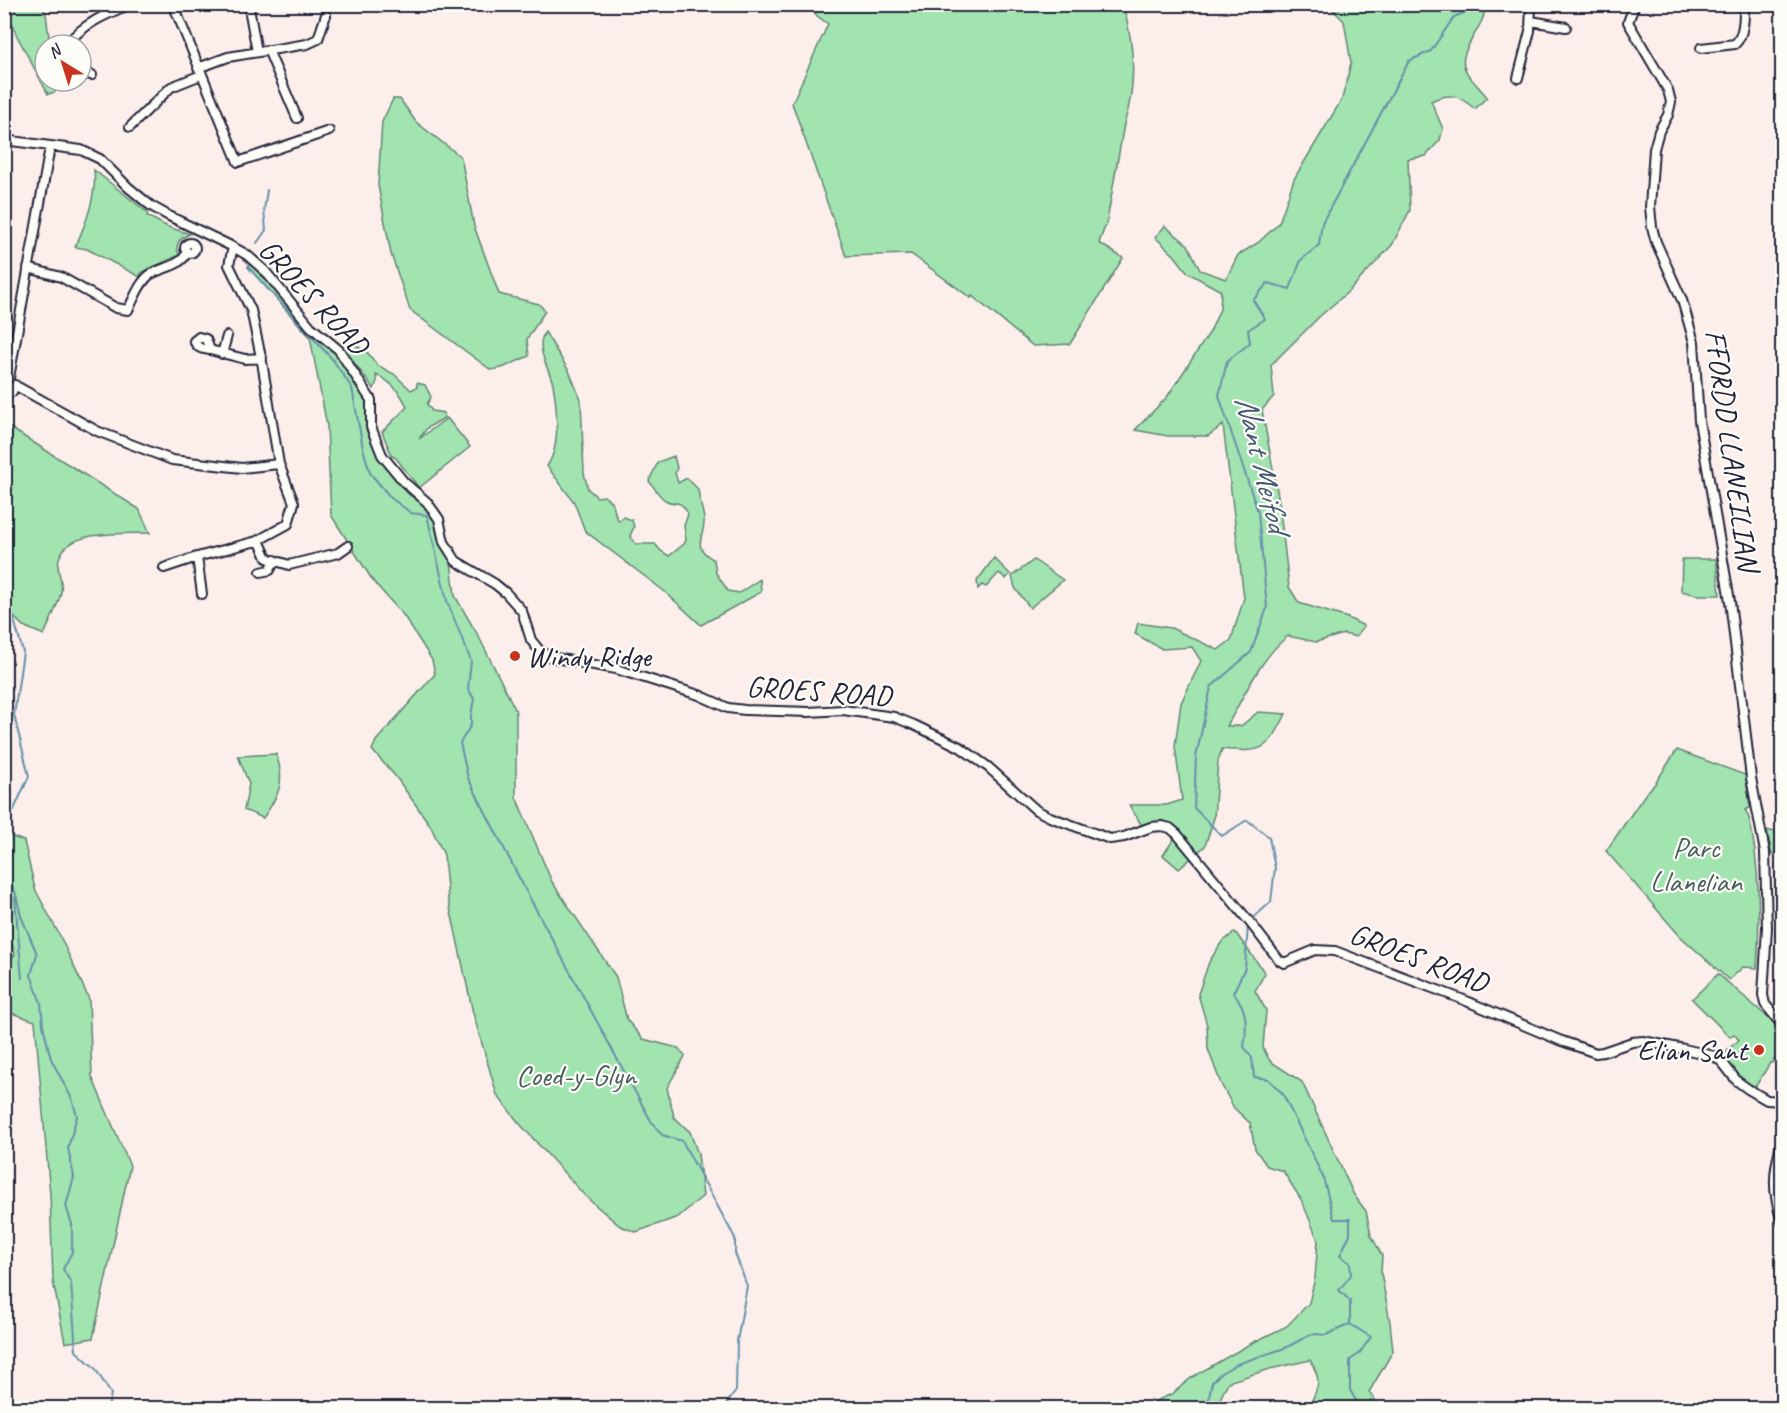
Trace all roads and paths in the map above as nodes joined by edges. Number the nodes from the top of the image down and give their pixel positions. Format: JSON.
{"nodes":[{"id":1,"x":131,"y":4,"type":"edge"},
{"id":2,"x":173,"y":4,"type":"edge"},
{"id":3,"x":1531,"y":4,"type":"edge"},
{"id":4,"x":1635,"y":4,"type":"edge"},
{"id":5,"x":1743,"y":4,"type":"edge"},
{"id":6,"x":109,"y":8,"type":"edge"},
{"id":7,"x":249,"y":8,"type":"dead end"},
{"id":8,"x":321,"y":20,"type":"dead end"},
{"id":9,"x":1531,"y":21,"type":"junction"},
{"id":10,"x":1566,"y":27,"type":"dead end"},
{"id":11,"x":77,"y":33,"type":"edge"},
{"id":12,"x":1701,"y":48,"type":"dead end"},
{"id":13,"x":268,"y":50,"type":"junction"},
{"id":14,"x":257,"y":52,"type":"junction"},
{"id":15,"x":200,"y":71,"type":"junction"},
{"id":16,"x":1518,"y":78,"type":"dead end"},
{"id":17,"x":297,"y":118,"type":"dead end"},
{"id":18,"x":130,"y":127,"type":"dead end"},
{"id":19,"x":329,"y":131,"type":"dead end"},
{"id":20,"x":4,"y":140,"type":"edge"},
{"id":21,"x":50,"y":147,"type":"junction"},
{"id":22,"x":233,"y":247,"type":"junction"},
{"id":23,"x":187,"y":252,"type":"dead end"},
{"id":24,"x":28,"y":268,"type":"junction"},
{"id":25,"x":227,"y":336,"type":"dead end"},
{"id":26,"x":210,"y":350,"type":"dead end"},
{"id":27,"x":222,"y":354,"type":"junction"},
{"id":28,"x":262,"y":358,"type":"junction"},
{"id":29,"x":7,"y":378,"type":"edge"},
{"id":30,"x":15,"y":387,"type":"junction"},
{"id":31,"x":4,"y":394,"type":"edge"},
{"id":32,"x":279,"y":464,"type":"junction"},
{"id":33,"x":258,"y":540,"type":"junction"},
{"id":34,"x":348,"y":546,"type":"dead end"},
{"id":35,"x":197,"y":557,"type":"junction"},
{"id":36,"x":275,"y":560,"type":"junction"},
{"id":37,"x":164,"y":568,"type":"dead end"},
{"id":38,"x":261,"y":572,"type":"dead end"},
{"id":39,"x":202,"y":594,"type":"dead end"},
{"id":40,"x":1782,"y":1025,"type":"edge"},
{"id":41,"x":1782,"y":1101,"type":"edge"},
{"id":42,"x":1782,"y":1141,"type":"edge"},
{"id":43,"x":1782,"y":1222,"type":"edge"}],
"edges":[{"from":1,"to":6,"type":"street"},
{"from":2,"to":15,"type":"street"},
{"from":3,"to":9,"type":"street"},
{"from":4,"to":40,"type":"street","name":"FFORDD LLANEILIAN"},
{"from":5,"to":12,"type":"street"},
{"from":6,"to":11,"type":"street"},
{"from":7,"to":14,"type":"street"},
{"from":8,"to":13,"type":"street"},
{"from":9,"to":10,"type":"street"},
{"from":9,"to":16,"type":"street"},
{"from":13,"to":14,"type":"street"},
{"from":13,"to":17,"type":"street"},
{"from":14,"to":15,"type":"street"},
{"from":15,"to":18,"type":"street"},
{"from":15,"to":19,"type":"street"},
{"from":20,"to":21,"type":"street","name":"GROES ROAD"},
{"from":21,"to":22,"type":"street","name":"GROES ROAD"},
{"from":21,"to":24,"type":"street"},
{"from":22,"to":28,"type":"street"},
{"from":22,"to":41,"type":"street","name":"GROES ROAD"},
{"from":23,"to":24,"type":"street"},
{"from":24,"to":29,"type":"street"},
{"from":25,"to":27,"type":"street"},
{"from":26,"to":27,"type":"street"},
{"from":27,"to":28,"type":"street"},
{"from":28,"to":32,"type":"street"},
{"from":29,"to":30,"type":"street"},
{"from":30,"to":31,"type":"street"},
{"from":30,"to":32,"type":"street"},
{"from":32,"to":33,"type":"street"},
{"from":33,"to":35,"type":"street"},
{"from":33,"to":36,"type":"street"},
{"from":34,"to":36,"type":"street"},
{"from":35,"to":37,"type":"street"},
{"from":35,"to":39,"type":"street"},
{"from":36,"to":38,"type":"street"},
{"from":42,"to":43,"type":"street"}]}
